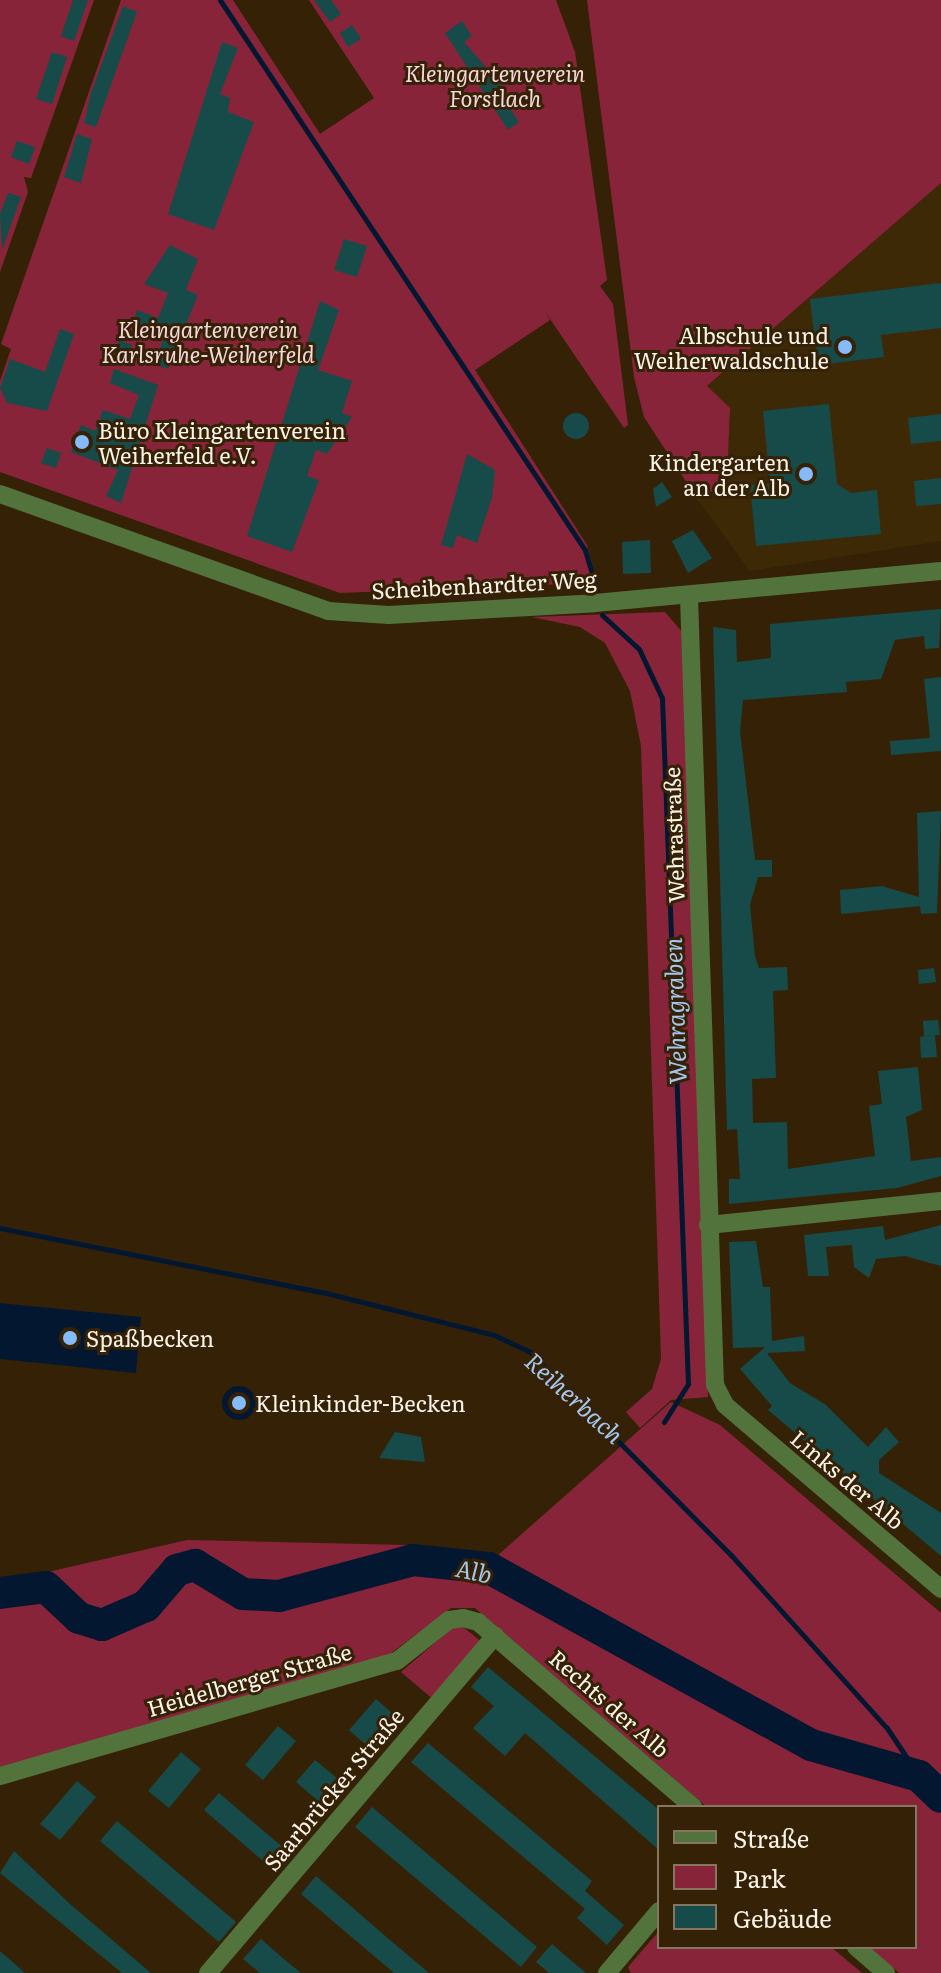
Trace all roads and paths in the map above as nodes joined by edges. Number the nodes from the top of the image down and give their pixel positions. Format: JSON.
{"nodes":[{"id":1,"x":0,"y":494,"type":"edge"},
{"id":2,"x":941,"y":571,"type":"edge"},
{"id":3,"x":689,"y":597,"type":"junction"},
{"id":4,"x":941,"y":1201,"type":"edge"},
{"id":5,"x":708,"y":1225,"type":"junction"},
{"id":6,"x":725,"y":1405,"type":"joint"},
{"id":7,"x":941,"y":1589,"type":"edge"},
{"id":8,"x":495,"y":1636,"type":"junction"},
{"id":9,"x":0,"y":1776,"type":"edge"},
{"id":10,"x":691,"y":1805,"type":"edge"},
{"id":11,"x":657,"y":1913,"type":"edge"},
{"id":12,"x":858,"y":1949,"type":"edge"},
{"id":13,"x":208,"y":1973,"type":"edge"},
{"id":14,"x":607,"y":1973,"type":"edge"},
{"id":15,"x":886,"y":1973,"type":"edge"}],
"edges":[{"from":1,"to":3,"type":"street","name":"Scheibenhardter Weg"},
{"from":2,"to":3,"type":"street","name":"Scheibenhardter Weg"},
{"from":3,"to":5,"type":"street","name":"Wehrastraße"},
{"from":4,"to":5,"type":"street"},
{"from":5,"to":6,"type":"street","name":"Wehrastraße"},
{"from":6,"to":7,"type":"street","name":"Links der Alb"},
{"from":8,"to":9,"type":"street","name":"Heidelberger Straße"},
{"from":8,"to":10,"type":"street","name":"Rechts der Alb"},
{"from":8,"to":13,"type":"street","name":"Saarbrücker Straße"},
{"from":11,"to":14,"type":"street"},
{"from":12,"to":15,"type":"street"}]}
